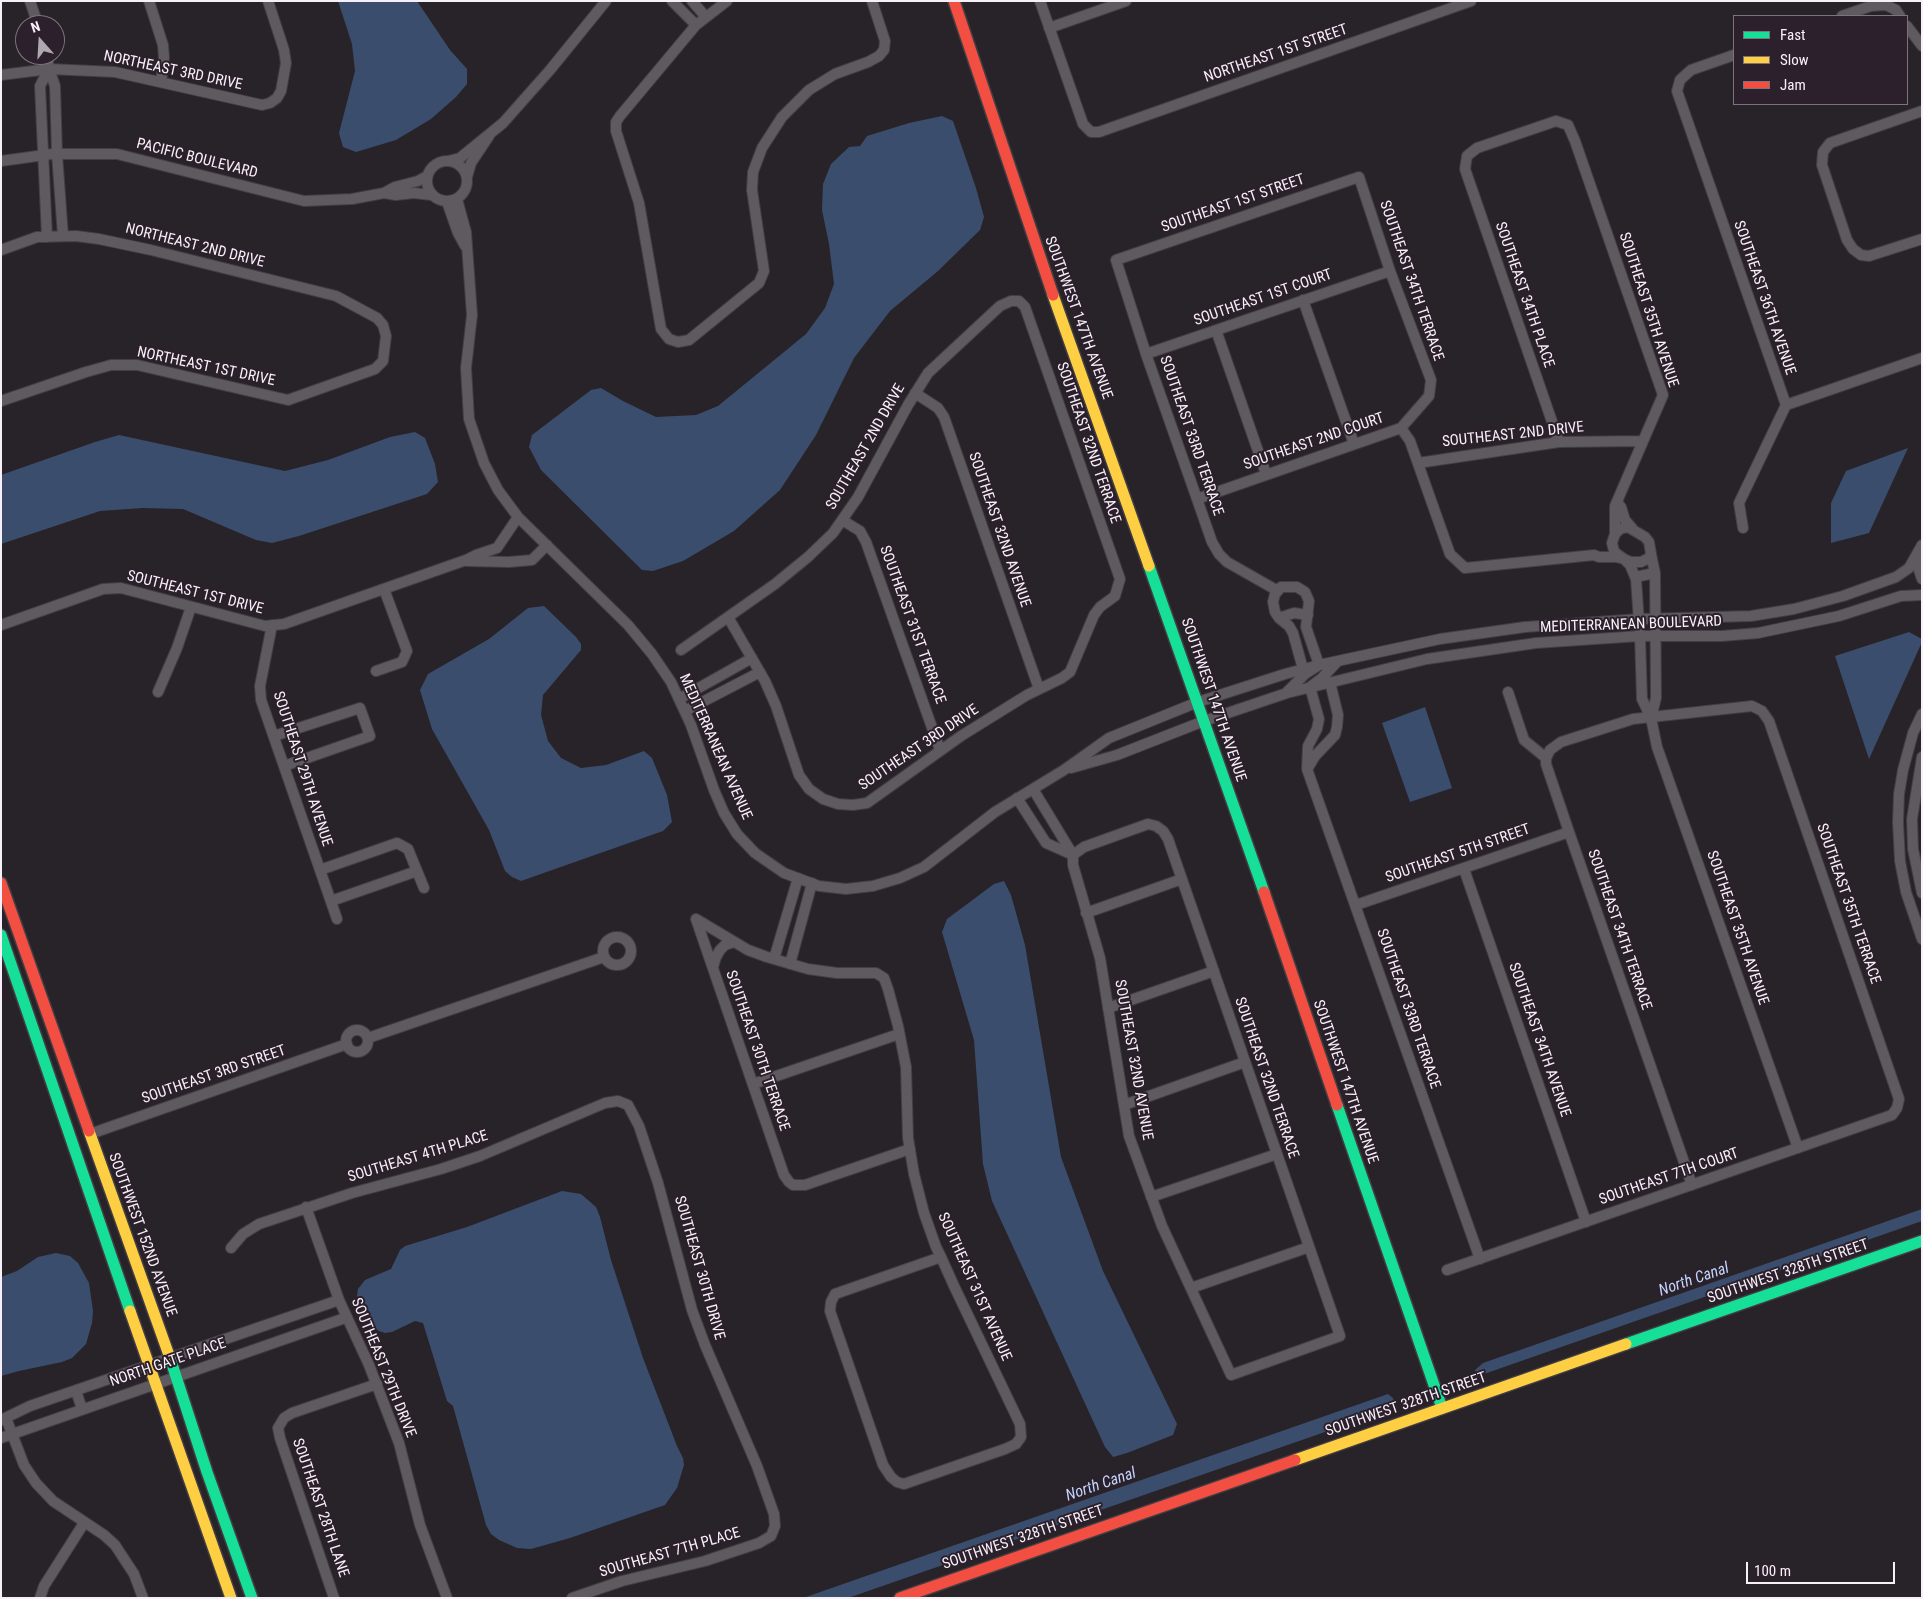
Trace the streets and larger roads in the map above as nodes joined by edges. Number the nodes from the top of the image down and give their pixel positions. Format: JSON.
{"nodes":[{"id":1,"x":30,"y":1,"type":"edge"},
{"id":2,"x":149,"y":1,"type":"edge"},
{"id":3,"x":268,"y":1,"type":"edge"},
{"id":4,"x":606,"y":1,"type":"edge"},
{"id":5,"x":692,"y":1,"type":"edge"},
{"id":6,"x":727,"y":1,"type":"edge"},
{"id":7,"x":872,"y":1,"type":"edge"},
{"id":8,"x":954,"y":1,"type":"edge"},
{"id":9,"x":1040,"y":1,"type":"edge"},
{"id":10,"x":1126,"y":1,"type":"edge"},
{"id":11,"x":1471,"y":1,"type":"edge"},
{"id":12,"x":676,"y":3,"type":"edge"},
{"id":13,"x":35,"y":15,"type":"edge"},
{"id":14,"x":1845,"y":15,"type":"edge"},
{"id":15,"x":1899,"y":15,"type":"edge"},
{"id":16,"x":705,"y":16,"type":"junction"},
{"id":17,"x":696,"y":25,"type":"junction"},
{"id":18,"x":1908,"y":27,"type":"edge"},
{"id":19,"x":1049,"y":28,"type":"junction"},
{"id":20,"x":1922,"y":46,"type":"edge"},
{"id":21,"x":1733,"y":54,"type":"edge"},
{"id":22,"x":48,"y":65,"type":"edge"},
{"id":23,"x":49,"y":69,"type":"junction"},
{"id":24,"x":1,"y":75,"type":"edge"},
{"id":25,"x":160,"y":82,"type":"junction"},
{"id":26,"x":55,"y":95,"type":"junction"},
{"id":27,"x":41,"y":96,"type":"junction"},
{"id":28,"x":1922,"y":110,"type":"edge"},
{"id":29,"x":489,"y":135,"type":"junction"},
{"id":30,"x":44,"y":154,"type":"junction"},
{"id":31,"x":57,"y":154,"type":"junction"},
{"id":32,"x":1467,"y":156,"type":"joint"},
{"id":33,"x":1,"y":161,"type":"edge"},
{"id":34,"x":448,"y":161,"type":"junction"},
{"id":35,"x":427,"y":176,"type":"junction"},
{"id":36,"x":466,"y":177,"type":"junction"},
{"id":37,"x":1359,"y":177,"type":"joint"},
{"id":38,"x":384,"y":193,"type":"junction"},
{"id":39,"x":431,"y":195,"type":"junction"},
{"id":40,"x":452,"y":200,"type":"junction"},
{"id":41,"x":46,"y":206,"type":"junction"},
{"id":42,"x":61,"y":206,"type":"junction"},
{"id":43,"x":63,"y":236,"type":"junction"},
{"id":44,"x":47,"y":237,"type":"junction"},
{"id":45,"x":1922,"y":239,"type":"edge"},
{"id":46,"x":1,"y":250,"type":"edge"},
{"id":47,"x":1116,"y":260,"type":"joint"},
{"id":48,"x":1390,"y":271,"type":"junction"},
{"id":49,"x":1303,"y":300,"type":"junction"},
{"id":50,"x":1025,"y":307,"type":"joint"},
{"id":51,"x":1216,"y":330,"type":"junction"},
{"id":52,"x":1146,"y":354,"type":"junction"},
{"id":53,"x":1922,"y":358,"type":"edge"},
{"id":54,"x":375,"y":369,"type":"joint"},
{"id":55,"x":916,"y":392,"type":"junction"},
{"id":56,"x":1429,"y":396,"type":"joint"},
{"id":57,"x":1,"y":401,"type":"edge"},
{"id":58,"x":1786,"y":405,"type":"junction"},
{"id":59,"x":1401,"y":428,"type":"junction"},
{"id":60,"x":1642,"y":441,"type":"junction"},
{"id":61,"x":1559,"y":442,"type":"junction"},
{"id":62,"x":1354,"y":444,"type":"junction"},
{"id":63,"x":1418,"y":463,"type":"junction"},
{"id":64,"x":1266,"y":474,"type":"junction"},
{"id":65,"x":1197,"y":498,"type":"junction"},
{"id":66,"x":1617,"y":502,"type":"junction"},
{"id":67,"x":518,"y":517,"type":"junction"},
{"id":68,"x":842,"y":520,"type":"junction"},
{"id":69,"x":1632,"y":528,"type":"junction"},
{"id":70,"x":1743,"y":528,"type":"dead end"},
{"id":71,"x":1614,"y":536,"type":"junction"},
{"id":72,"x":547,"y":546,"type":"junction"},
{"id":73,"x":497,"y":548,"type":"junction"},
{"id":74,"x":1920,"y":548,"type":"edge"},
{"id":75,"x":1652,"y":554,"type":"junction"},
{"id":76,"x":1594,"y":555,"type":"junction"},
{"id":77,"x":466,"y":560,"type":"junction"},
{"id":78,"x":1624,"y":560,"type":"junction"},
{"id":79,"x":500,"y":562,"type":"junction"},
{"id":80,"x":1655,"y":573,"type":"junction"},
{"id":81,"x":1635,"y":577,"type":"junction"},
{"id":82,"x":1922,"y":579,"type":"edge"},
{"id":83,"x":1119,"y":588,"type":"joint"},
{"id":84,"x":384,"y":589,"type":"junction"},
{"id":85,"x":1278,"y":590,"type":"junction"},
{"id":86,"x":1922,"y":595,"type":"edge"},
{"id":87,"x":191,"y":607,"type":"junction"},
{"id":88,"x":1308,"y":615,"type":"junction"},
{"id":89,"x":728,"y":617,"type":"junction"},
{"id":90,"x":1279,"y":618,"type":"junction"},
{"id":91,"x":1640,"y":619,"type":"junction"},
{"id":92,"x":1656,"y":619,"type":"junction"},
{"id":93,"x":1,"y":625,"type":"edge"},
{"id":94,"x":272,"y":625,"type":"junction"},
{"id":95,"x":1640,"y":636,"type":"junction"},
{"id":96,"x":1654,"y":636,"type":"junction"},
{"id":97,"x":681,"y":650,"type":"dead end"},
{"id":98,"x":752,"y":658,"type":"junction"},
{"id":99,"x":1338,"y":661,"type":"junction"},
{"id":100,"x":1319,"y":665,"type":"junction"},
{"id":101,"x":1303,"y":669,"type":"junction"},
{"id":102,"x":376,"y":670,"type":"dead end"},
{"id":103,"x":728,"y":672,"type":"junction"},
{"id":104,"x":760,"y":672,"type":"junction"},
{"id":105,"x":1330,"y":682,"type":"junction"},
{"id":106,"x":736,"y":684,"type":"junction"},
{"id":107,"x":1310,"y":687,"type":"junction"},
{"id":108,"x":1039,"y":689,"type":"junction"},
{"id":109,"x":158,"y":692,"type":"dead end"},
{"id":110,"x":1508,"y":692,"type":"dead end"},
{"id":111,"x":1286,"y":693,"type":"junction"},
{"id":112,"x":679,"y":699,"type":"junction"},
{"id":113,"x":1198,"y":702,"type":"junction"},
{"id":114,"x":685,"y":711,"type":"junction"},
{"id":115,"x":1922,"y":714,"type":"edge"},
{"id":116,"x":1651,"y":718,"type":"junction"},
{"id":117,"x":1204,"y":720,"type":"junction"},
{"id":118,"x":1917,"y":735,"type":"edge"},
{"id":119,"x":274,"y":736,"type":"junction"},
{"id":120,"x":1908,"y":748,"type":"junction"},
{"id":121,"x":940,"y":750,"type":"junction"},
{"id":122,"x":1922,"y":755,"type":"edge"},
{"id":123,"x":1546,"y":758,"type":"junction"},
{"id":124,"x":284,"y":766,"type":"junction"},
{"id":125,"x":1308,"y":769,"type":"junction"},
{"id":126,"x":1064,"y":770,"type":"junction"},
{"id":127,"x":1033,"y":789,"type":"junction"},
{"id":128,"x":1017,"y":798,"type":"junction"},
{"id":129,"x":1569,"y":832,"type":"junction"},
{"id":130,"x":1073,"y":855,"type":"junction"},
{"id":131,"x":1464,"y":868,"type":"junction"},
{"id":132,"x":320,"y":870,"type":"junction"},
{"id":133,"x":417,"y":871,"type":"junction"},
{"id":134,"x":798,"y":878,"type":"junction"},
{"id":135,"x":1182,"y":879,"type":"junction"},
{"id":136,"x":812,"y":883,"type":"junction"},
{"id":137,"x":1,"y":884,"type":"edge"},
{"id":138,"x":424,"y":888,"type":"dead end"},
{"id":139,"x":1922,"y":893,"type":"edge"},
{"id":140,"x":331,"y":901,"type":"junction"},
{"id":141,"x":1356,"y":905,"type":"junction"},
{"id":142,"x":1086,"y":913,"type":"junction"},
{"id":143,"x":337,"y":919,"type":"dead end"},
{"id":144,"x":1,"y":935,"type":"edge"},
{"id":145,"x":1922,"y":939,"type":"edge"},
{"id":146,"x":734,"y":942,"type":"junction"},
{"id":147,"x":604,"y":957,"type":"dead end"},
{"id":148,"x":774,"y":959,"type":"junction"},
{"id":149,"x":790,"y":964,"type":"junction"},
{"id":150,"x":714,"y":970,"type":"junction"},
{"id":151,"x":1214,"y":971,"type":"junction"},
{"id":152,"x":1108,"y":1008,"type":"junction"},
{"id":153,"x":899,"y":1034,"type":"junction"},
{"id":154,"x":368,"y":1038,"type":"junction"},
{"id":155,"x":347,"y":1044,"type":"junction"},
{"id":156,"x":1245,"y":1062,"type":"junction"},
{"id":157,"x":752,"y":1084,"type":"junction"},
{"id":158,"x":618,"y":1101,"type":"joint"},
{"id":159,"x":1124,"y":1105,"type":"junction"},
{"id":160,"x":1897,"y":1108,"type":"joint"},
{"id":161,"x":90,"y":1134,"type":"junction"},
{"id":162,"x":910,"y":1148,"type":"junction"},
{"id":163,"x":1798,"y":1148,"type":"junction"},
{"id":164,"x":1277,"y":1154,"type":"junction"},
{"id":165,"x":1692,"y":1185,"type":"junction"},
{"id":166,"x":1152,"y":1197,"type":"junction"},
{"id":167,"x":306,"y":1207,"type":"junction"},
{"id":168,"x":1586,"y":1222,"type":"junction"},
{"id":169,"x":1922,"y":1241,"type":"edge"},
{"id":170,"x":1309,"y":1247,"type":"junction"},
{"id":171,"x":231,"y":1248,"type":"dead end"},
{"id":172,"x":941,"y":1257,"type":"junction"},
{"id":173,"x":1480,"y":1259,"type":"junction"},
{"id":174,"x":1447,"y":1270,"type":"dead end"},
{"id":175,"x":1191,"y":1288,"type":"junction"},
{"id":176,"x":338,"y":1300,"type":"junction"},
{"id":177,"x":346,"y":1318,"type":"junction"},
{"id":178,"x":246,"y":1332,"type":"junction"},
{"id":179,"x":253,"y":1349,"type":"junction"},
{"id":180,"x":170,"y":1358,"type":"junction"},
{"id":181,"x":148,"y":1365,"type":"junction"},
{"id":182,"x":1231,"y":1375,"type":"joint"},
{"id":183,"x":176,"y":1378,"type":"junction"},
{"id":184,"x":155,"y":1384,"type":"junction"},
{"id":185,"x":377,"y":1384,"type":"junction"},
{"id":186,"x":76,"y":1391,"type":"junction"},
{"id":187,"x":1442,"y":1408,"type":"junction"},
{"id":188,"x":82,"y":1409,"type":"junction"},
{"id":189,"x":4,"y":1419,"type":"edge"},
{"id":190,"x":12,"y":1434,"type":"junction"},
{"id":191,"x":1,"y":1438,"type":"edge"},
{"id":192,"x":84,"y":1523,"type":"junction"},
{"id":193,"x":773,"y":1533,"type":"joint"},
{"id":194,"x":40,"y":1598,"type":"edge"},
{"id":195,"x":143,"y":1598,"type":"edge"},
{"id":196,"x":231,"y":1598,"type":"edge"},
{"id":197,"x":252,"y":1598,"type":"edge"},
{"id":198,"x":334,"y":1598,"type":"edge"},
{"id":199,"x":447,"y":1598,"type":"edge"},
{"id":200,"x":572,"y":1598,"type":"edge"},
{"id":201,"x":900,"y":1598,"type":"edge"}],
"edges":[{"from":1,"to":13,"type":"street"},
{"from":2,"to":25,"type":"street"},
{"from":3,"to":25,"type":"street","name":"NORTHEAST 3RD DRIVE"},
{"from":4,"to":29,"type":"street"},
{"from":5,"to":16,"type":"street"},
{"from":6,"to":16,"type":"street"},
{"from":7,"to":17,"type":"street"},
{"from":8,"to":113,"type":"street","name":"SOUTHWEST 147TH AVENUE"},
{"from":9,"to":19,"type":"street"},
{"from":10,"to":19,"type":"street"},
{"from":11,"to":19,"type":"street","name":"NORTHEAST 1ST STREET"},
{"from":12,"to":17,"type":"street"},
{"from":14,"to":15,"type":"street"},
{"from":16,"to":17,"type":"street"},
{"from":18,"to":20,"type":"street"},
{"from":21,"to":58,"type":"street","name":"SOUTHEAST 36TH AVENUE"},
{"from":22,"to":23,"type":"street"},
{"from":23,"to":24,"type":"street","name":"NORTHEAST 3RD DRIVE"},
{"from":23,"to":25,"type":"street","name":"NORTHEAST 3RD DRIVE"},
{"from":23,"to":26,"type":"street"},
{"from":23,"to":27,"type":"street"},
{"from":26,"to":27,"type":"street"},
{"from":26,"to":31,"type":"street"},
{"from":27,"to":30,"type":"street"},
{"from":28,"to":45,"type":"street"},
{"from":29,"to":34,"type":"street"},
{"from":29,"to":36,"type":"street"},
{"from":30,"to":31,"type":"street","name":"PACIFIC BOULEVARD"},
{"from":30,"to":33,"type":"street","name":"PACIFIC BOULEVARD"},
{"from":30,"to":41,"type":"street"},
{"from":31,"to":38,"type":"street","name":"PACIFIC BOULEVARD"},
{"from":31,"to":42,"type":"street"},
{"from":32,"to":60,"type":"street","name":"SOUTHEAST 35TH AVENUE"},
{"from":32,"to":61,"type":"street","name":"SOUTHEAST 34TH PLACE"},
{"from":34,"to":35,"type":"street"},
{"from":34,"to":36,"type":"street"},
{"from":35,"to":38,"type":"street","name":"PACIFIC BOULEVARD"},
{"from":35,"to":39,"type":"street"},
{"from":36,"to":40,"type":"street"},
{"from":37,"to":47,"type":"street","name":"SOUTHEAST 1ST STREET"},
{"from":37,"to":48,"type":"street","name":"SOUTHEAST 34TH TERRACE"},
{"from":38,"to":39,"type":"street","name":"PACIFIC BOULEVARD"},
{"from":39,"to":40,"type":"street"},
{"from":40,"to":67,"type":"street","name":"MEDITERRANEAN AVENUE"},
{"from":41,"to":42,"type":"street"},
{"from":41,"to":44,"type":"street"},
{"from":42,"to":43,"type":"street"},
{"from":43,"to":44,"type":"street","name":"NORTHEAST 2ND DRIVE"},
{"from":43,"to":54,"type":"street","name":"NORTHEAST 2ND DRIVE"},
{"from":44,"to":46,"type":"street","name":"NORTHEAST 2ND DRIVE"},
{"from":47,"to":52,"type":"street","name":"SOUTHEAST 33RD TERRACE"},
{"from":48,"to":49,"type":"street","name":"SOUTHEAST 1ST COURT"},
{"from":48,"to":56,"type":"street","name":"SOUTHEAST 34TH TERRACE"},
{"from":49,"to":51,"type":"street","name":"SOUTHEAST 1ST COURT"},
{"from":49,"to":62,"type":"street"},
{"from":50,"to":55,"type":"street","name":"SOUTHEAST 2ND DRIVE"},
{"from":50,"to":83,"type":"street","name":"SOUTHEAST 32ND TERRACE"},
{"from":51,"to":52,"type":"street","name":"SOUTHEAST 1ST COURT"},
{"from":51,"to":64,"type":"street"},
{"from":52,"to":65,"type":"street","name":"SOUTHEAST 33RD TERRACE"},
{"from":53,"to":58,"type":"street"},
{"from":54,"to":57,"type":"street","name":"NORTHEAST 1ST DRIVE"},
{"from":55,"to":68,"type":"street","name":"SOUTHEAST 2ND DRIVE"},
{"from":55,"to":108,"type":"street","name":"SOUTHEAST 32ND AVENUE"},
{"from":56,"to":59,"type":"street","name":"SOUTHEAST 2ND COURT"},
{"from":58,"to":70,"type":"street"},
{"from":59,"to":62,"type":"street","name":"SOUTHEAST 2ND COURT"},
{"from":59,"to":63,"type":"street"},
{"from":60,"to":61,"type":"street","name":"SOUTHEAST 2ND DRIVE"},
{"from":60,"to":66,"type":"street","name":"SOUTHEAST 35TH AVENUE"},
{"from":61,"to":63,"type":"street","name":"SOUTHEAST 2ND DRIVE"},
{"from":62,"to":64,"type":"street","name":"SOUTHEAST 2ND COURT"},
{"from":63,"to":76,"type":"street"},
{"from":64,"to":65,"type":"street","name":"SOUTHEAST 2ND COURT"},
{"from":65,"to":85,"type":"street","name":"SOUTHEAST 33RD TERRACE"},
{"from":66,"to":69,"type":"street"},
{"from":66,"to":71,"type":"street","name":"SOUTHEAST 35TH AVENUE"},
{"from":67,"to":72,"type":"street","name":"MEDITERRANEAN AVENUE"},
{"from":67,"to":73,"type":"street"},
{"from":68,"to":89,"type":"street","name":"SOUTHEAST 2ND DRIVE"},
{"from":68,"to":121,"type":"street","name":"SOUTHEAST 31ST TERRACE"},
{"from":69,"to":71,"type":"street"},
{"from":69,"to":75,"type":"street"},
{"from":71,"to":76,"type":"street"},
{"from":71,"to":78,"type":"street"},
{"from":72,"to":79,"type":"street","name":"SOUTHEAST 1ST DRIVE"},
{"from":72,"to":112,"type":"street","name":"MEDITERRANEAN AVENUE"},
{"from":73,"to":77,"type":"street","name":"SOUTHEAST 1ST DRIVE"},
{"from":73,"to":79,"type":"street"},
{"from":74,"to":82,"type":"street"},
{"from":74,"to":92,"type":"street","name":"MEDITERRANEAN BOULEVARD"},
{"from":75,"to":78,"type":"street"},
{"from":75,"to":80,"type":"street","name":"SOUTHEAST 35TH AVENUE"},
{"from":76,"to":78,"type":"street"},
{"from":77,"to":79,"type":"street","name":"SOUTHEAST 1ST DRIVE"},
{"from":77,"to":84,"type":"street","name":"SOUTHEAST 1ST DRIVE"},
{"from":78,"to":81,"type":"street","name":"SOUTHEAST 35TH AVENUE"},
{"from":80,"to":81,"type":"street"},
{"from":80,"to":92,"type":"street","name":"SOUTHEAST 35TH AVENUE"},
{"from":81,"to":91,"type":"street","name":"SOUTHEAST 35TH AVENUE"},
{"from":83,"to":108,"type":"street","name":"SOUTHEAST 3RD DRIVE"},
{"from":84,"to":94,"type":"street","name":"SOUTHEAST 1ST DRIVE"},
{"from":84,"to":102,"type":"street"},
{"from":85,"to":88,"type":"street"},
{"from":85,"to":90,"type":"street"},
{"from":86,"to":96,"type":"street","name":"MEDITERRANEAN BOULEVARD"},
{"from":87,"to":93,"type":"street","name":"SOUTHEAST 1ST DRIVE"},
{"from":87,"to":94,"type":"street","name":"SOUTHEAST 1ST DRIVE"},
{"from":87,"to":109,"type":"street"},
{"from":88,"to":90,"type":"street"},
{"from":88,"to":100,"type":"street"},
{"from":89,"to":97,"type":"street","name":"SOUTHEAST 2ND DRIVE"},
{"from":89,"to":98,"type":"street","name":"SOUTHEAST 3RD DRIVE"},
{"from":90,"to":101,"type":"street"},
{"from":91,"to":92,"type":"street","name":"MEDITERRANEAN BOULEVARD"},
{"from":91,"to":95,"type":"street","name":"SOUTHEAST 35TH AVENUE"},
{"from":91,"to":99,"type":"street","name":"MEDITERRANEAN BOULEVARD"},
{"from":92,"to":96,"type":"street","name":"SOUTHEAST 35TH AVENUE"},
{"from":94,"to":119,"type":"street","name":"SOUTHEAST 29TH AVENUE"},
{"from":95,"to":96,"type":"street","name":"MEDITERRANEAN BOULEVARD"},
{"from":95,"to":105,"type":"street","name":"MEDITERRANEAN BOULEVARD"},
{"from":95,"to":116,"type":"street","name":"SOUTHEAST 35TH AVENUE"},
{"from":96,"to":116,"type":"street","name":"SOUTHEAST 35TH AVENUE"},
{"from":98,"to":103,"type":"street"},
{"from":98,"to":104,"type":"street","name":"SOUTHEAST 3RD DRIVE"},
{"from":99,"to":100,"type":"street","name":"MEDITERRANEAN BOULEVARD"},
{"from":99,"to":107,"type":"street","name":"MEDITERRANEAN BOULEVARD"},
{"from":100,"to":101,"type":"street","name":"MEDITERRANEAN BOULEVARD"},
{"from":100,"to":111,"type":"street","name":"MEDITERRANEAN BOULEVARD"},
{"from":101,"to":113,"type":"street","name":"MEDITERRANEAN BOULEVARD"},
{"from":103,"to":106,"type":"street"},
{"from":103,"to":112,"type":"street"},
{"from":104,"to":106,"type":"street"},
{"from":104,"to":121,"type":"street","name":"SOUTHEAST 3RD DRIVE"},
{"from":105,"to":107,"type":"street","name":"MEDITERRANEAN BOULEVARD"},
{"from":105,"to":125,"type":"street"},
{"from":106,"to":114,"type":"street"},
{"from":107,"to":111,"type":"street","name":"MEDITERRANEAN BOULEVARD"},
{"from":107,"to":125,"type":"street","name":"SOUTHEAST 33RD TERRACE"},
{"from":108,"to":121,"type":"street","name":"SOUTHEAST 3RD DRIVE"},
{"from":110,"to":123,"type":"street"},
{"from":111,"to":117,"type":"street","name":"MEDITERRANEAN BOULEVARD"},
{"from":112,"to":114,"type":"street","name":"MEDITERRANEAN AVENUE"},
{"from":113,"to":117,"type":"street","name":"SOUTHWEST 147TH AVENUE"},
{"from":113,"to":126,"type":"street","name":"MEDITERRANEAN AVENUE"},
{"from":114,"to":134,"type":"street","name":"MEDITERRANEAN AVENUE"},
{"from":115,"to":118,"type":"street"},
{"from":116,"to":123,"type":"street"},
{"from":116,"to":160,"type":"street","name":"SOUTHEAST 35TH TERRACE"},
{"from":116,"to":163,"type":"street","name":"SOUTHEAST 35TH AVENUE"},
{"from":117,"to":126,"type":"street","name":"MEDITERRANEAN AVENUE"},
{"from":117,"to":187,"type":"street","name":"SOUTHWEST 147TH AVENUE"},
{"from":118,"to":120,"type":"street"},
{"from":119,"to":124,"type":"street","name":"SOUTHEAST 29TH AVENUE"},
{"from":119,"to":124,"type":"street"},
{"from":120,"to":122,"type":"street"},
{"from":120,"to":145,"type":"street"},
{"from":122,"to":139,"type":"street"},
{"from":123,"to":129,"type":"street","name":"SOUTHEAST 34TH TERRACE"},
{"from":124,"to":132,"type":"street","name":"SOUTHEAST 29TH AVENUE"},
{"from":125,"to":141,"type":"street","name":"SOUTHEAST 33RD TERRACE"},
{"from":126,"to":127,"type":"street","name":"MEDITERRANEAN AVENUE"},
{"from":127,"to":128,"type":"street","name":"MEDITERRANEAN AVENUE"},
{"from":127,"to":130,"type":"street","name":"SOUTHEAST 32ND AVENUE"},
{"from":128,"to":130,"type":"street"},
{"from":128,"to":136,"type":"street","name":"MEDITERRANEAN AVENUE"},
{"from":129,"to":131,"type":"street","name":"SOUTHEAST 5TH STREET"},
{"from":129,"to":165,"type":"street","name":"SOUTHEAST 34TH TERRACE"},
{"from":130,"to":135,"type":"street","name":"SOUTHEAST 32ND TERRACE"},
{"from":130,"to":142,"type":"street","name":"SOUTHEAST 32ND AVENUE"},
{"from":131,"to":141,"type":"street","name":"SOUTHEAST 5TH STREET"},
{"from":131,"to":168,"type":"street","name":"SOUTHEAST 34TH AVENUE"},
{"from":132,"to":133,"type":"street"},
{"from":132,"to":140,"type":"street","name":"SOUTHEAST 29TH AVENUE"},
{"from":133,"to":138,"type":"street"},
{"from":133,"to":140,"type":"street"},
{"from":134,"to":136,"type":"street","name":"MEDITERRANEAN AVENUE"},
{"from":134,"to":148,"type":"street"},
{"from":135,"to":142,"type":"street"},
{"from":135,"to":151,"type":"street","name":"SOUTHEAST 32ND TERRACE"},
{"from":136,"to":149,"type":"street"},
{"from":137,"to":161,"type":"street","name":"SOUTHWEST 152ND AVENUE"},
{"from":140,"to":143,"type":"street","name":"SOUTHEAST 29TH AVENUE"},
{"from":141,"to":173,"type":"street","name":"SOUTHEAST 33RD TERRACE"},
{"from":142,"to":152,"type":"street","name":"SOUTHEAST 32ND AVENUE"},
{"from":144,"to":181,"type":"street"},
{"from":146,"to":148,"type":"street"},
{"from":146,"to":150,"type":"street"},
{"from":146,"to":150,"type":"street","name":"SOUTHEAST 30TH TERRACE"},
{"from":147,"to":154,"type":"street"},
{"from":148,"to":149,"type":"street"},
{"from":149,"to":153,"type":"street","name":"SOUTHEAST 31ST AVENUE"},
{"from":150,"to":157,"type":"street","name":"SOUTHEAST 30TH TERRACE"},
{"from":151,"to":152,"type":"street"},
{"from":151,"to":156,"type":"street","name":"SOUTHEAST 32ND TERRACE"},
{"from":152,"to":159,"type":"street","name":"SOUTHEAST 32ND AVENUE"},
{"from":153,"to":157,"type":"street"},
{"from":153,"to":162,"type":"street","name":"SOUTHEAST 31ST AVENUE"},
{"from":154,"to":155,"type":"street"},
{"from":154,"to":155,"type":"street"},
{"from":155,"to":161,"type":"street","name":"SOUTHEAST 3RD STREET"},
{"from":156,"to":159,"type":"street"},
{"from":156,"to":164,"type":"street","name":"SOUTHEAST 32ND TERRACE"},
{"from":157,"to":162,"type":"street","name":"SOUTHEAST 30TH TERRACE"},
{"from":158,"to":167,"type":"street","name":"SOUTHEAST 4TH PLACE"},
{"from":158,"to":193,"type":"street","name":"SOUTHEAST 30TH DRIVE"},
{"from":159,"to":166,"type":"street","name":"SOUTHEAST 32ND AVENUE"},
{"from":160,"to":163,"type":"street","name":"SOUTHEAST 7TH COURT"},
{"from":161,"to":180,"type":"street","name":"SOUTHWEST 152ND AVENUE"},
{"from":162,"to":172,"type":"street","name":"SOUTHEAST 31ST AVENUE"},
{"from":163,"to":165,"type":"street","name":"SOUTHEAST 7TH COURT"},
{"from":164,"to":166,"type":"street"},
{"from":164,"to":170,"type":"street","name":"SOUTHEAST 32ND TERRACE"},
{"from":165,"to":168,"type":"street","name":"SOUTHEAST 7TH COURT"},
{"from":166,"to":175,"type":"street","name":"SOUTHEAST 32ND AVENUE"},
{"from":167,"to":171,"type":"street","name":"SOUTHEAST 4TH PLACE"},
{"from":167,"to":176,"type":"street","name":"SOUTHEAST 29TH DRIVE"},
{"from":168,"to":173,"type":"street","name":"SOUTHEAST 7TH COURT"},
{"from":169,"to":187,"type":"street","name":"SOUTHWEST 328TH STREET"},
{"from":170,"to":175,"type":"street"},
{"from":170,"to":182,"type":"street","name":"SOUTHEAST 32ND TERRACE"},
{"from":172,"to":172,"type":"street","name":"SOUTHEAST 31ST AVENUE"},
{"from":173,"to":174,"type":"street","name":"SOUTHEAST 7TH COURT"},
{"from":175,"to":182,"type":"street","name":"SOUTHEAST 32ND AVENUE"},
{"from":176,"to":177,"type":"street","name":"SOUTHEAST 29TH DRIVE"},
{"from":176,"to":178,"type":"street","name":"NORTH GATE PLACE"},
{"from":177,"to":179,"type":"street","name":"NORTH GATE PLACE"},
{"from":177,"to":185,"type":"street","name":"SOUTHEAST 29TH DRIVE"},
{"from":178,"to":179,"type":"street"},
{"from":178,"to":180,"type":"street","name":"NORTH GATE PLACE"},
{"from":179,"to":183,"type":"street","name":"NORTH GATE PLACE"},
{"from":180,"to":181,"type":"street","name":"NORTH GATE PLACE"},
{"from":180,"to":183,"type":"street","name":"SOUTHWEST 152ND AVENUE"},
{"from":181,"to":184,"type":"street"},
{"from":181,"to":186,"type":"street","name":"NORTH GATE PLACE"},
{"from":183,"to":184,"type":"street","name":"NORTH GATE PLACE"},
{"from":183,"to":197,"type":"street","name":"SOUTHWEST 152ND AVENUE"},
{"from":184,"to":188,"type":"street","name":"NORTH GATE PLACE"},
{"from":184,"to":196,"type":"street"},
{"from":185,"to":198,"type":"street","name":"SOUTHEAST 28TH LANE"},
{"from":185,"to":199,"type":"street","name":"SOUTHEAST 29TH DRIVE"},
{"from":186,"to":188,"type":"street"},
{"from":186,"to":189,"type":"street","name":"NORTH GATE PLACE"},
{"from":187,"to":201,"type":"street","name":"SOUTHWEST 328TH STREET"},
{"from":188,"to":190,"type":"street","name":"NORTH GATE PLACE"},
{"from":189,"to":190,"type":"street"},
{"from":190,"to":191,"type":"street","name":"NORTH GATE PLACE"},
{"from":190,"to":192,"type":"street"},
{"from":192,"to":194,"type":"street"},
{"from":192,"to":195,"type":"street"},
{"from":193,"to":200,"type":"street","name":"SOUTHEAST 7TH PLACE"}]}
